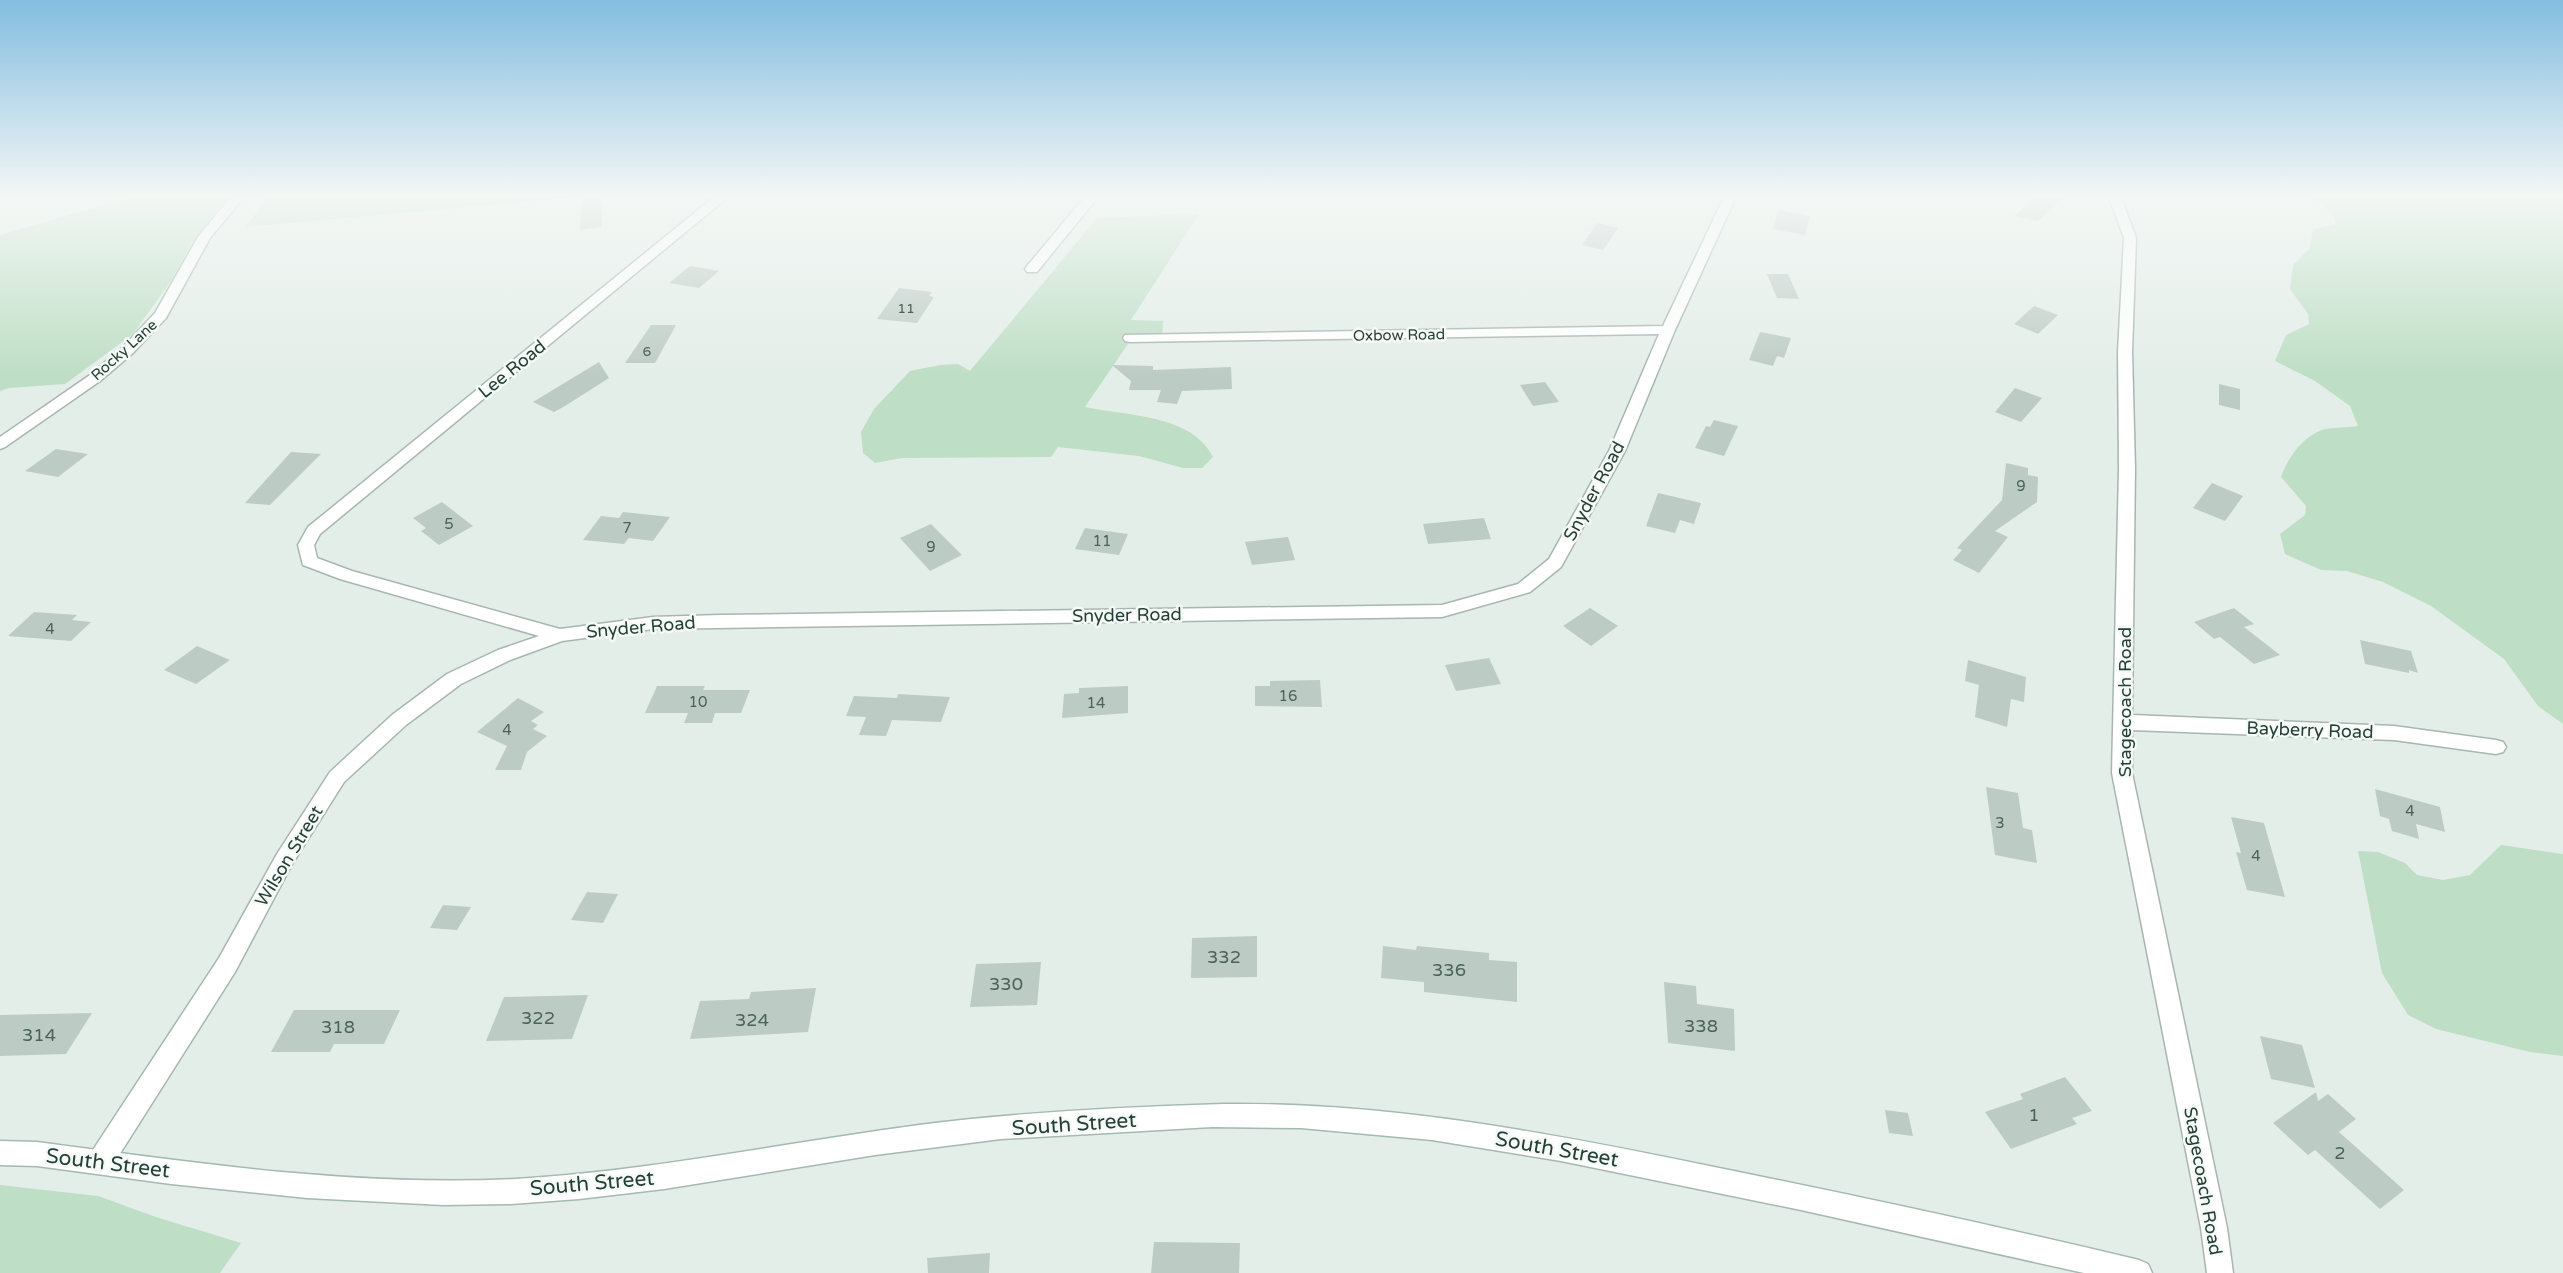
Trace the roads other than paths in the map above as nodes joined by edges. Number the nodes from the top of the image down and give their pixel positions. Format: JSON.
{"nodes":[{"id":1,"x":193,"y":256,"type":"edge"},
{"id":2,"x":649,"y":256,"type":"edge"},
{"id":3,"x":1042,"y":256,"type":"edge"},
{"id":4,"x":1702,"y":256,"type":"edge"},
{"id":5,"x":2129,"y":256,"type":"edge"},
{"id":6,"x":1032,"y":269,"type":"dead end"},
{"id":7,"x":1668,"y":330,"type":"junction"},
{"id":8,"x":1130,"y":338,"type":"dead end"},
{"id":9,"x":0,"y":444,"type":"edge"},
{"id":10,"x":306,"y":545,"type":"joint"},
{"id":11,"x":560,"y":635,"type":"junction"},
{"id":12,"x":2122,"y":722,"type":"junction"},
{"id":13,"x":2496,"y":747,"type":"dead end"},
{"id":14,"x":0,"y":1153,"type":"edge"},
{"id":15,"x":100,"y":1162,"type":"junction"},
{"id":16,"x":2139,"y":1273,"type":"edge"},
{"id":17,"x":2220,"y":1273,"type":"edge"}],
"edges":[{"from":1,"to":9,"type":"street","name":"Rocky Lane"},
{"from":2,"to":10,"type":"street","name":"Lee Road"},
{"from":3,"to":6,"type":"street"},
{"from":4,"to":7,"type":"street","name":"Snyder Road"},
{"from":5,"to":12,"type":"street","name":"Stagecoach Road"},
{"from":7,"to":8,"type":"street","name":"Oxbow Road"},
{"from":7,"to":11,"type":"street","name":"Snyder Road"},
{"from":10,"to":11,"type":"street","name":"Snyder Road"},
{"from":11,"to":15,"type":"street","name":"Wilson Street"},
{"from":12,"to":13,"type":"street","name":"Bayberry Road"},
{"from":12,"to":17,"type":"street","name":"Stagecoach Road"},
{"from":14,"to":15,"type":"street","name":"South Street"},
{"from":15,"to":16,"type":"street","name":"South Street"}]}
